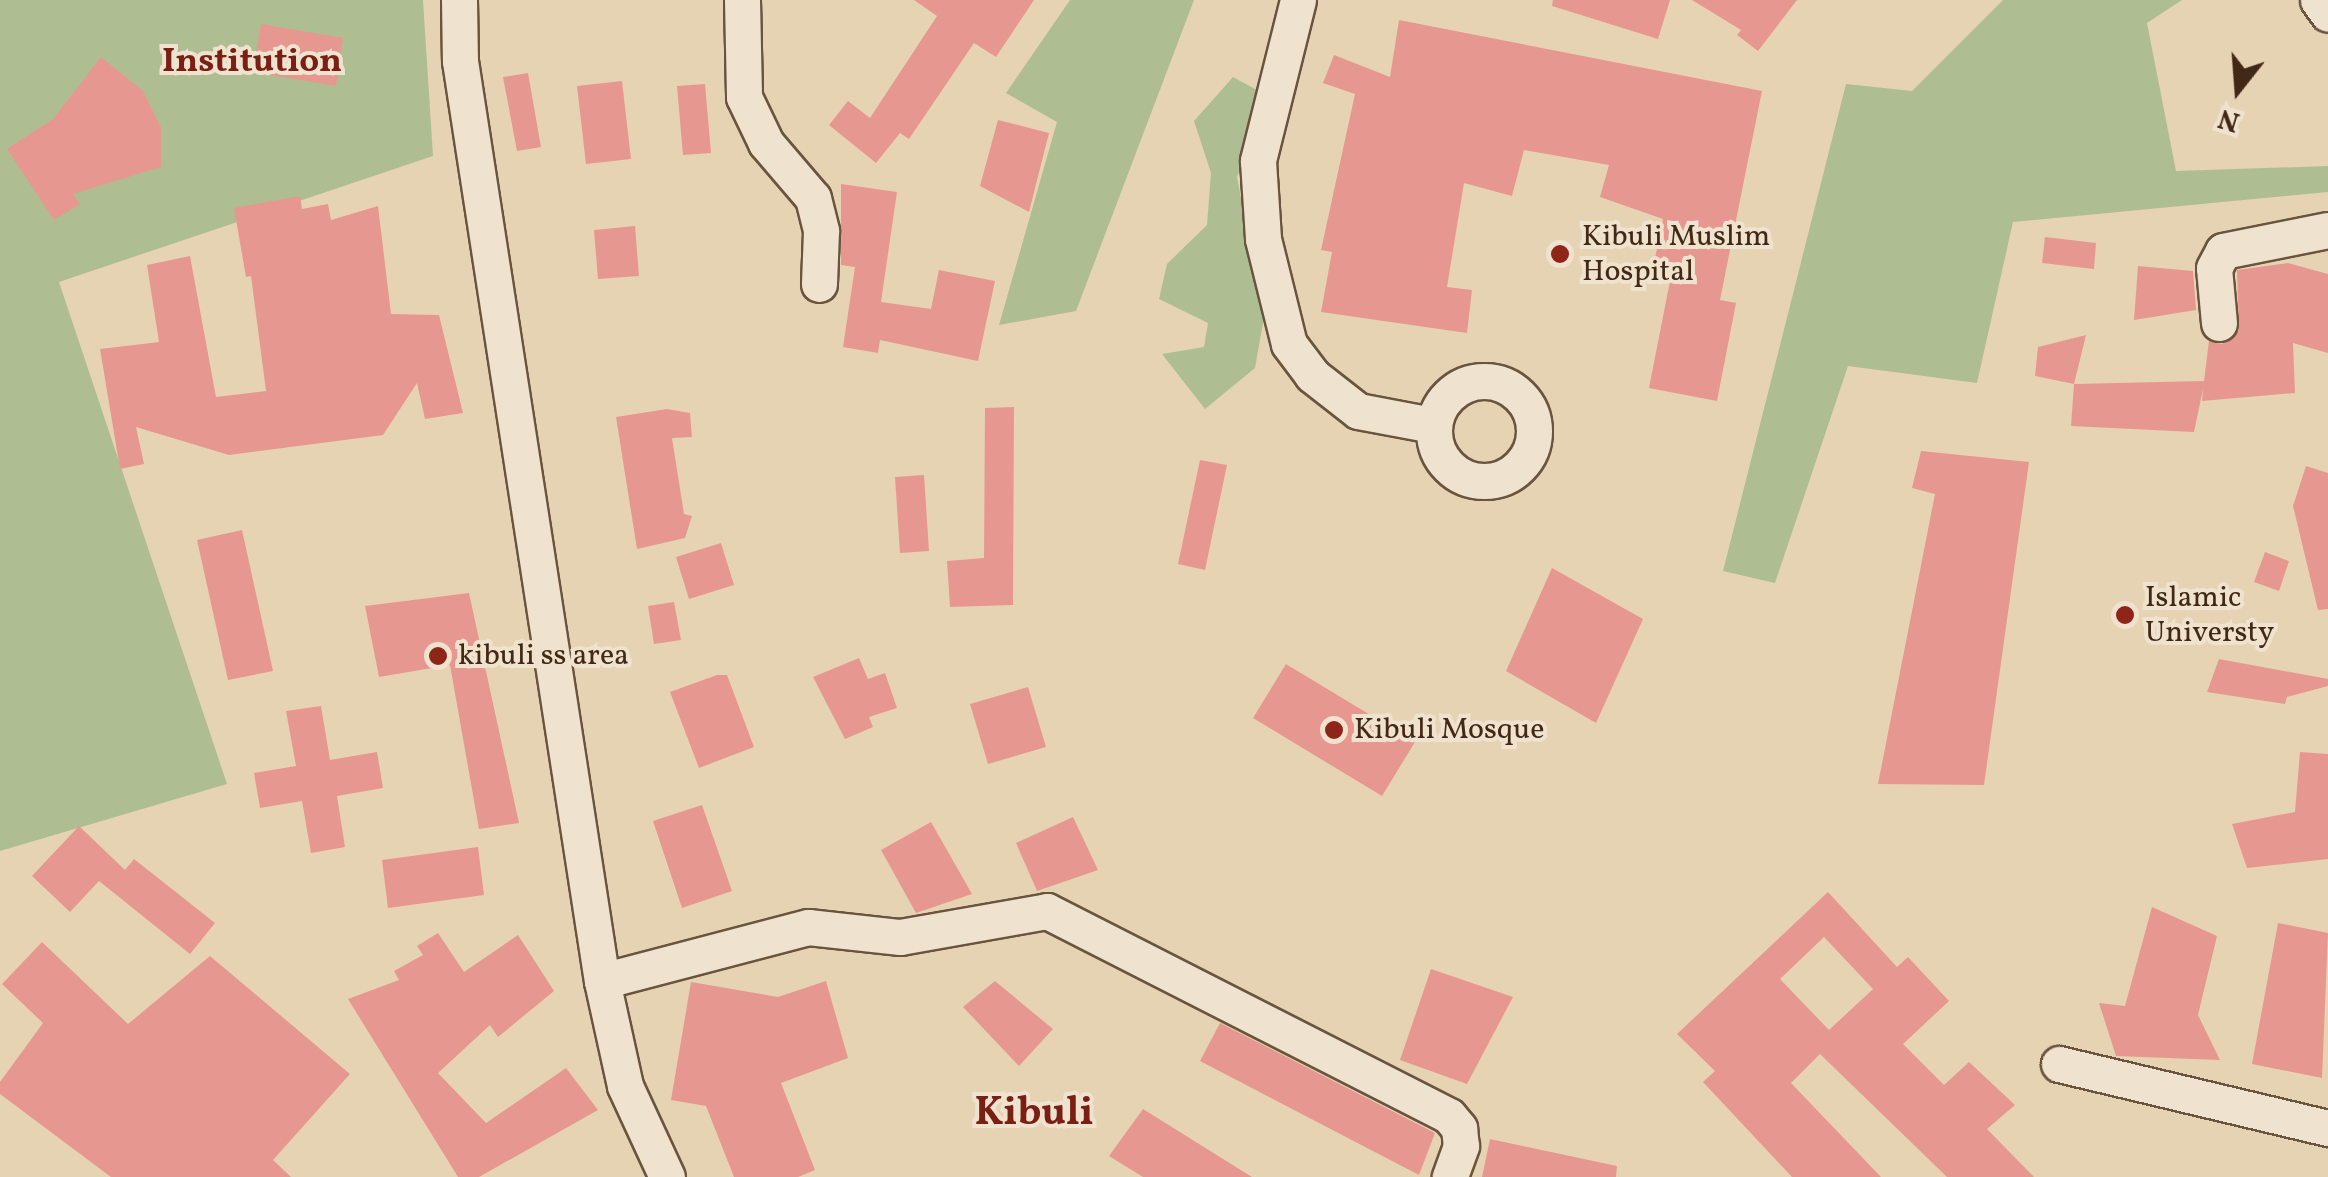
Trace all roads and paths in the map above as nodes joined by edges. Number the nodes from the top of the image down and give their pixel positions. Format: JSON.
{"nodes":[{"id":1,"x":458,"y":0,"type":"edge"},
{"id":2,"x":742,"y":0,"type":"edge"},
{"id":3,"x":1298,"y":0,"type":"edge"},
{"id":4,"x":2318,"y":0,"type":"edge"},
{"id":5,"x":2328,"y":14,"type":"edge"},
{"id":6,"x":2328,"y":230,"type":"edge"},
{"id":7,"x":819,"y":284,"type":"dead end"},
{"id":8,"x":2219,"y":323,"type":"dead end"},
{"id":9,"x":1432,"y":425,"type":"junction"},
{"id":10,"x":602,"y":982,"type":"junction"},
{"id":11,"x":2059,"y":1064,"type":"dead end"},
{"id":12,"x":2328,"y":1128,"type":"edge"},
{"id":13,"x":667,"y":1177,"type":"edge"},
{"id":14,"x":1450,"y":1177,"type":"edge"}],
"edges":[{"from":1,"to":10,"type":"street"},
{"from":2,"to":7,"type":"street"},
{"from":3,"to":9,"type":"street"},
{"from":4,"to":5,"type":"street"},
{"from":6,"to":8,"type":"street"},
{"from":9,"to":9,"type":"street"},
{"from":10,"to":13,"type":"street"},
{"from":10,"to":14,"type":"street"},
{"from":11,"to":12,"type":"street"}]}
